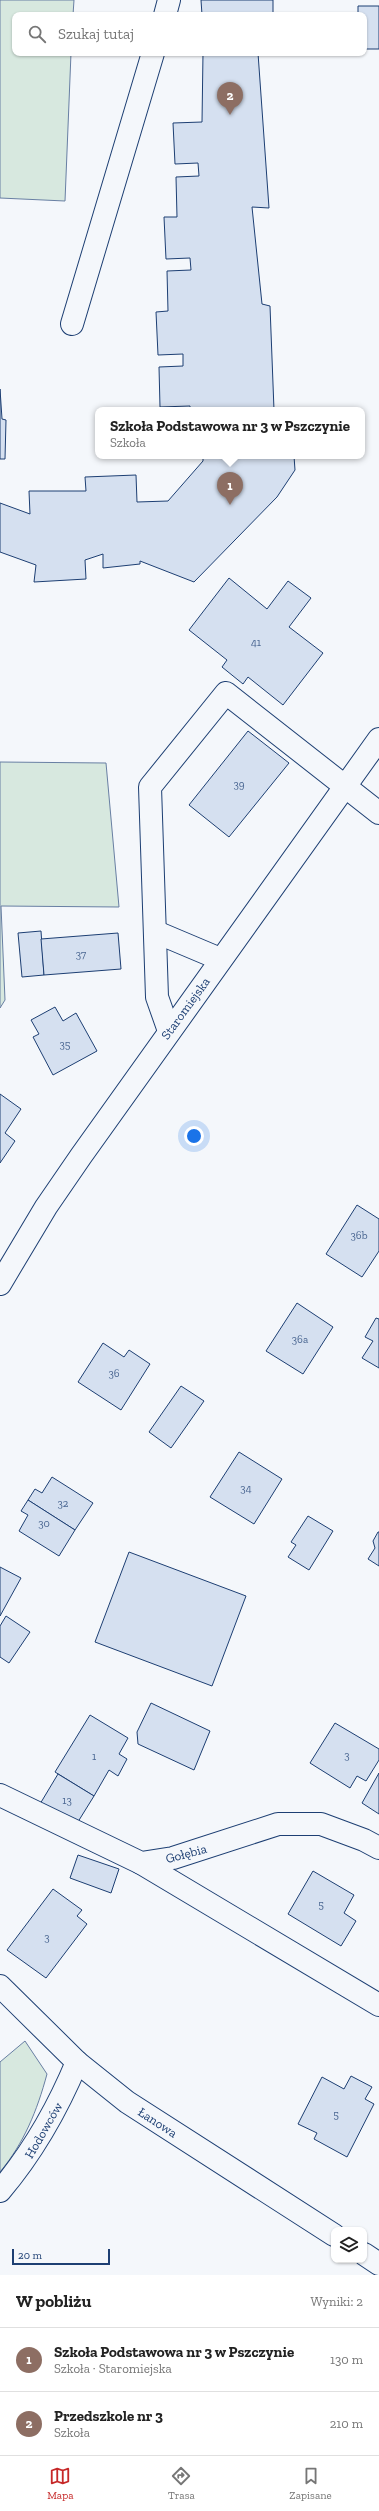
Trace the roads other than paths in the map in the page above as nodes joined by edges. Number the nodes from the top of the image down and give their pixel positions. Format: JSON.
{"nodes":[{"id":1,"x":169,"y":0,"type":"edge"},
{"id":2,"x":166,"y":12,"type":"edge"},
{"id":3,"x":152,"y":56,"type":"edge"},
{"id":4,"x":72,"y":324,"type":"dead end"},
{"id":5,"x":379,"y":738,"type":"edge"},
{"id":6,"x":344,"y":786,"type":"junction"},
{"id":7,"x":379,"y":813,"type":"edge"},
{"id":8,"x":156,"y":932,"type":"junction"},
{"id":9,"x":220,"y":959,"type":"junction"},
{"id":10,"x":169,"y":1031,"type":"junction"},
{"id":11,"x":0,"y":1284,"type":"edge"},
{"id":12,"x":0,"y":1795,"type":"edge"},
{"id":13,"x":379,"y":1848,"type":"edge"},
{"id":14,"x":141,"y":1863,"type":"junction"},
{"id":15,"x":0,"y":1986,"type":"edge"},
{"id":16,"x":379,"y":2005,"type":"edge"},
{"id":17,"x":77,"y":2062,"type":"junction"},
{"id":18,"x":0,"y":2191,"type":"edge"},
{"id":19,"x":331,"y":2233,"type":"edge"},
{"id":20,"x":367,"y":2256,"type":"edge"},
{"id":21,"x":379,"y":2264,"type":"edge"}],
"edges":[{"from":1,"to":2,"type":"street"},
{"from":3,"to":4,"type":"street"},
{"from":5,"to":6,"type":"street","name":"Staromiejska"},
{"from":6,"to":7,"type":"street"},
{"from":6,"to":8,"type":"street"},
{"from":6,"to":9,"type":"street","name":"Staromiejska"},
{"from":8,"to":9,"type":"street"},
{"from":8,"to":10,"type":"street"},
{"from":9,"to":10,"type":"street","name":"Staromiejska"},
{"from":10,"to":11,"type":"street","name":"Staromiejska"},
{"from":12,"to":14,"type":"street"},
{"from":13,"to":14,"type":"street","name":"Gołębia"},
{"from":14,"to":16,"type":"street"},
{"from":15,"to":17,"type":"street","name":"Łanowa"},
{"from":17,"to":18,"type":"street","name":"Hodowców"},
{"from":17,"to":19,"type":"street","name":"Łanowa"},
{"from":20,"to":21,"type":"street"}]}
